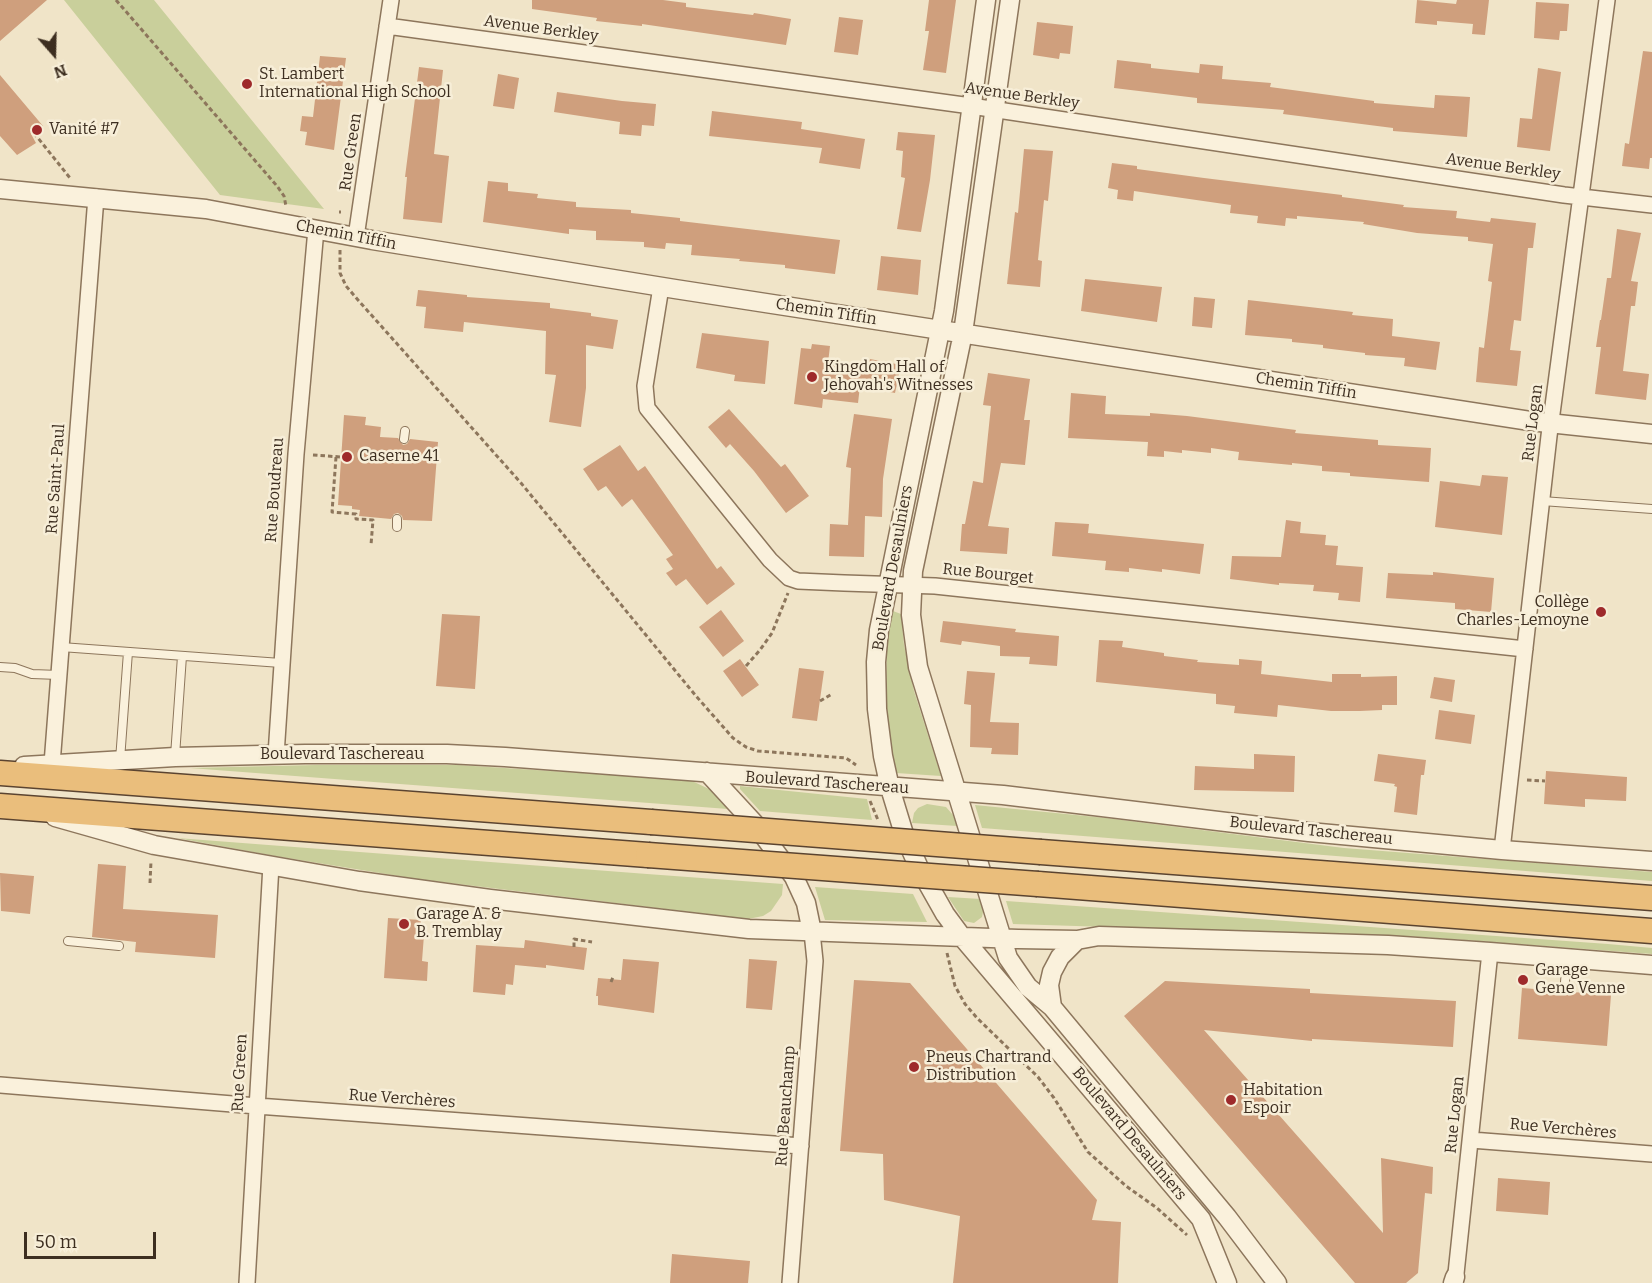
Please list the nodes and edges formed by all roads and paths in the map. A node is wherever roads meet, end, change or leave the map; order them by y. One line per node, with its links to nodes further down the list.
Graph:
1 (116, 0): 15 (path)
2 (391, 0): 6 (street, Rue Green)
3 (986, 0): 7 (street, Boulevard Desaulniers)
4 (1010, 0): 8 (street, Boulevard Desaulniers)
5 (1607, 0): 13 (street, Rue Logan)
6 (387, 26): 7 (street, Avenue Berkley); 17 (street, Rue Green)
7 (971, 106): 8 (street, Avenue Berkley); 20 (street, Boulevard Desaulniers)
8 (993, 110): 13 (street, Avenue Berkley); 21 (street, Boulevard Desaulniers)
9 (33, 133): 10 (path)
10 (70, 178)
11 (0, 189): 12 (street, Chemin Tiffin)
12 (96, 197): 16 (street, Chemin Tiffin); 33 (street, Rue Saint-Paul)
13 (1582, 197): 14 (street, Avenue Berkley); 22 (street, Rue Logan)
14 (1652, 205)
15 (286, 206)
16 (316, 229): 17 (street, Chemin Tiffin); 37 (street, Rue Boudreau)
17 (356, 237): 19 (street, Chemin Tiffin)
18 (340, 253): 48 (path)
19 (661, 287): 20 (street, Chemin Tiffin); 30 (street)
20 (941, 330): 21 (street, Chemin Tiffin); 31 (street, Boulevard Desaulniers)
21 (963, 333): 22 (street, Chemin Tiffin); 32 (street, Boulevard Desaulniers)
22 (1551, 424): 23 (street, Chemin Tiffin); 27 (street, Rue Logan)
23 (1652, 434)
24 (313, 455): 25 (path)
25 (336, 457): 26 (path); 29 (path)
26 (341, 458)
27 (1542, 501): 28 (lane); 34 (street, Rue Logan)
28 (1652, 509)
29 (371, 545)
30 (793, 580): 31 (street, Rue Bourget); 38 (path)
31 (887, 584): 32 (street, Rue Bourget); 53 (street, Boulevard Desaulniers)
32 (912, 585): 34 (street, Rue Bourget); 54 (street, Boulevard Desaulniers)
33 (61, 647): 35 (lane); 40 (street, Rue Saint-Paul)
34 (1525, 649): 56 (street, Rue Logan)
35 (128, 652): 36 (lane); 45 (lane)
36 (182, 656): 37 (lane); 44 (lane)
37 (281, 663): 43 (street, Rue Boudreau)
38 (746, 666)
39 (0, 667): 40 (lane)
40 (59, 675): 46 (street, Rue Saint-Paul)
41 (832, 694): 42 (path)
42 (820, 700)
43 (276, 755): 44 (street, Boulevard Taschereau); 50 (street, Boulevard Taschereau)
44 (175, 757): 45 (street, Boulevard Taschereau)
45 (120, 760): 46 (street, Boulevard Taschereau)
46 (52, 764): 47 (street, Boulevard Taschereau)
47 (0, 767)
48 (860, 771)
49 (0, 772): 61 (highway, bridge)
50 (707, 772): 53 (street, Boulevard Taschereau); 63 (street)
51 (1527, 780): 52 (path)
52 (1545, 781)
53 (890, 788): 54 (street, Boulevard Taschereau); 64 (street, Boulevard Desaulniers)
54 (956, 792): 56 (street, Boulevard Taschereau); 65 (street, Boulevard Desaulniers)
55 (9, 806): 59 (street); 62 (highway, bridge)
56 (1502, 850): 58 (street, Boulevard Taschereau)
57 (152, 855): 60 (path)
58 (1652, 861)
59 (271, 866): 63 (street); 80 (street, Rue Green)
60 (150, 883)
61 (1652, 898)
62 (1652, 931)
63 (812, 932): 64 (street); 82 (street, Rue Beauchamp)
64 (962, 937): 65 (street); 88 (street, Boulevard Desaulniers)
65 (1002, 938): 66 (street); 78 (street, Boulevard Desaulniers)
66 (1077, 940): 72 (street); 78 (street)
67 (68, 941): 69 (lane)
68 (592, 942): 70 (path)
69 (119, 946)
70 (574, 947)
71 (947, 950): 84 (path)
72 (1490, 952): 73 (street); 81 (street, Rue Logan)
73 (1567, 958): 74 (street); 77 (lane)
74 (1652, 966)
75 (613, 977): 76 (path)
76 (611, 982)
77 (1565, 982)
78 (1052, 1008): 89 (street, Boulevard Desaulniers)
79 (0, 1085): 80 (street, Rue Verchères)
80 (256, 1106): 82 (street, Rue Verchères); 86 (street, Rue Green)
81 (1471, 1140): 83 (street, Rue Verchères); 85 (street, Rue Logan)
82 (801, 1146): 87 (street, Rue Beauchamp)
83 (1652, 1154)
84 (1189, 1239)
85 (1454, 1281)
86 (247, 1283)
87 (790, 1283)
88 (1227, 1283)
89 (1278, 1283)

